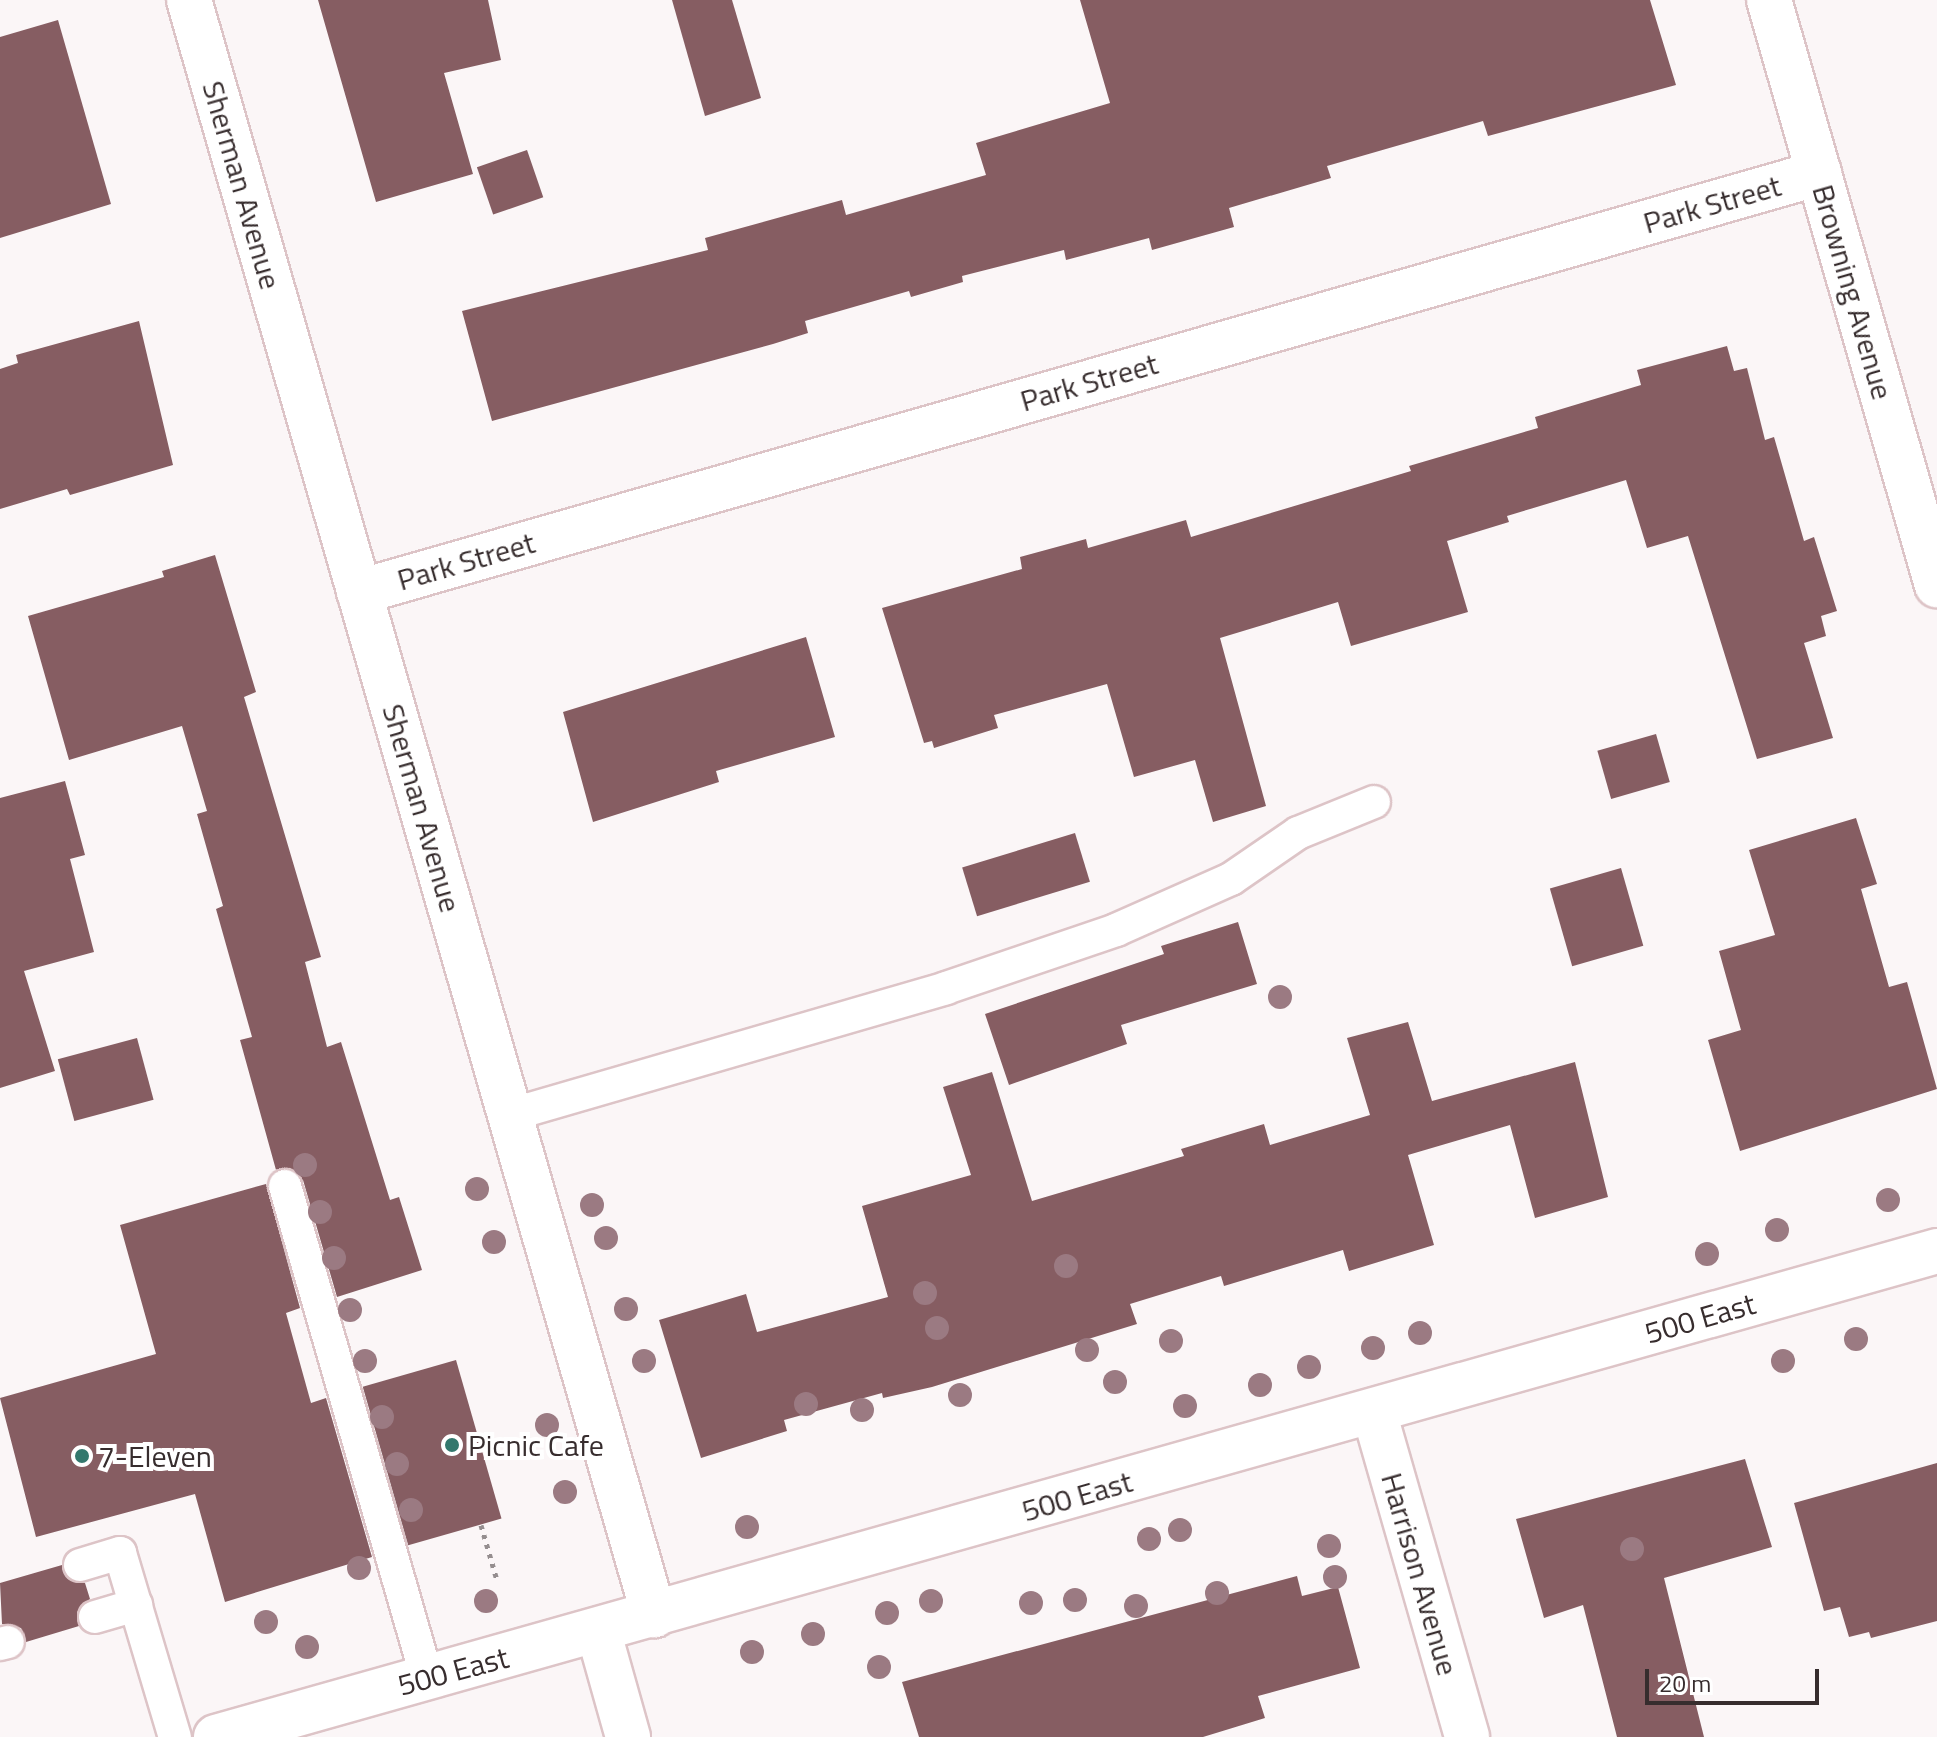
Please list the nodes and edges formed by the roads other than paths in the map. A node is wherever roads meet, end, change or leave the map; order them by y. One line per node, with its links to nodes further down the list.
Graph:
1 (189, 0): 5 (street, Sherman Avenue)
2 (1769, 0): 3 (street, Browning Avenue)
3 (1819, 173): 4 (street, Browning Avenue); 5 (street, Park Street)
4 (1937, 585)
5 (359, 592): 7 (street, Sherman Avenue)
6 (1374, 802): 7 (lane)
7 (510, 1115): 13 (street, Sherman Avenue)
8 (285, 1186): 16 (lane)
9 (1937, 1251): 10 (street, 500 East)
10 (1374, 1412): 13 (street, 500 East); 20 (street, Harrison Avenue)
11 (80, 1565): 12 (lane)
12 (136, 1605): 14 (lane); 17 (lane)
13 (654, 1615): 15 (street, 500 East)
14 (95, 1617)
15 (598, 1630): 16 (street, 500 East); 19 (street)
16 (427, 1678): 18 (street, 500 East)
17 (175, 1737)
18 (216, 1737)
19 (628, 1737)
20 (1467, 1737)

